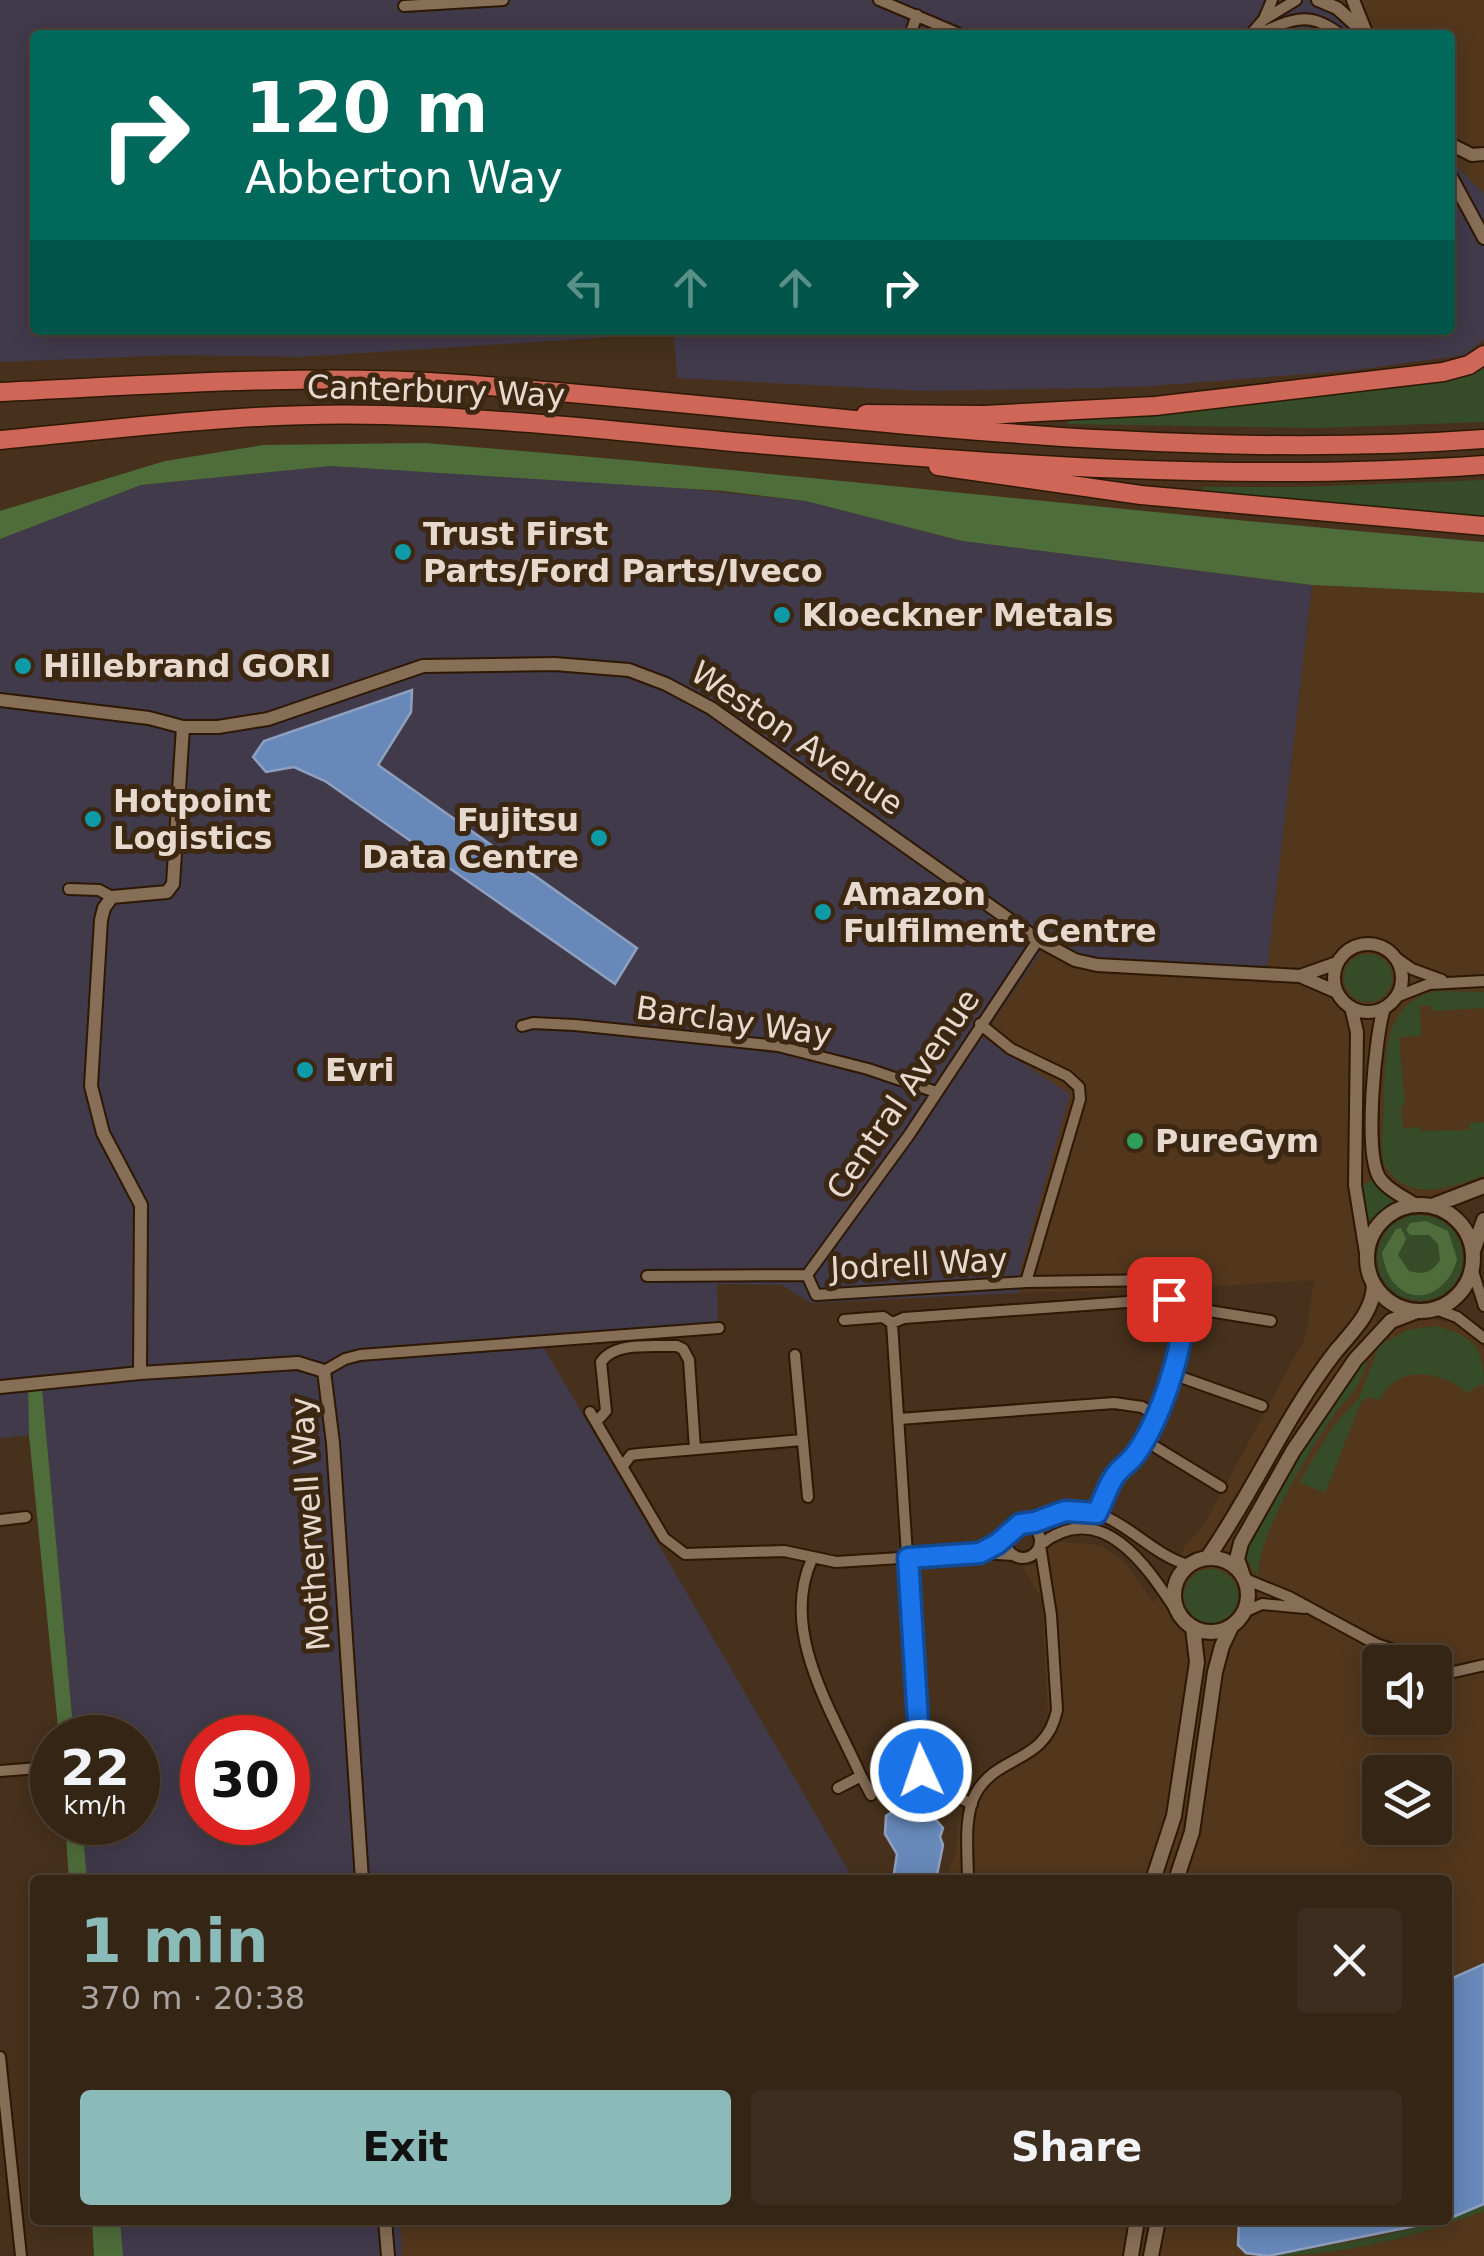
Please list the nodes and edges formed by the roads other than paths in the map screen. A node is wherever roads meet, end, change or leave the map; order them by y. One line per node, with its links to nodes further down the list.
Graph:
1 (503, 0): 7 (street)
2 (879, 0): 8 (street)
3 (1272, 0): 9 (street)
4 (1296, 0): 9 (street)
5 (1318, 0): 15 (street)
6 (1353, 0): 16 (street)
7 (404, 6)
8 (917, 15): 10 (street); 11 (street)
9 (1264, 20): 12 (street)
10 (912, 30)
11 (951, 30)
12 (1257, 30)
13 (1265, 30): 14 (street)
14 (1335, 30)
15 (1361, 30)
16 (1364, 30)
17 (1455, 146): 18 (street)
18 (1484, 154)
19 (1455, 185): 20 (street)
20 (1484, 238)
21 (1484, 355): 23 (highway)
22 (0, 392): 23 (highway, Canterbury Way)
23 (814, 416): 24 (highway)
24 (1484, 439)
25 (0, 440): 26 (highway, Canterbury Way)
26 (869, 453): 27 (highway); 28 (highway)
27 (1484, 466)
28 (1484, 526)
29 (0, 700): 30 (street, Weston Avenue)
30 (183, 727): 32 (street); 33 (street, Weston Avenue)
31 (70, 890): 32 (street)
32 (112, 898): 67 (street)
33 (1038, 940): 36 (street, Weston Avenue); 43 (street, Central Avenue)
34 (1396, 957): 35 (street); 38 (street); 40 (street)
35 (1337, 963): 36 (street, Weston Avenue); 39 (street)
36 (1300, 976): 39 (street, Weston Avenue)
37 (1484, 981): 38 (street)
38 (1448, 982): 40 (street)
39 (1337, 992): 41 (street)
40 (1396, 997): 42 (street)
41 (1351, 1008): 42 (street); 49 (street)
42 (1384, 1008): 47 (street)
43 (980, 1024): 45 (street, Central Avenue); 54 (street)
44 (522, 1026): 45 (street, Barclay Way)
45 (936, 1092): 51 (street, Central Avenue)
46 (1484, 1186): 47 (main road)
47 (1424, 1205): 49 (main road); 50 (main road)
48 (1484, 1220): 50 (main road)
49 (1367, 1259): 55 (main road)
50 (1472, 1260): 56 (street); 58 (main road)
51 (808, 1275): 52 (street, Jodrell Way); 54 (street, Jodrell Way)
52 (647, 1276)
53 (1164, 1280): 54 (street)
54 (1026, 1282)
55 (1374, 1284): 59 (main road); 88 (main road)
56 (1484, 1306)
57 (1184, 1308): 61 (street); 62 (street); 68 (street)
58 (1436, 1309): 59 (main road); 64 (street)
59 (1418, 1311): 91 (main road)
60 (844, 1320): 62 (street)
61 (1270, 1321)
62 (892, 1324): 72 (street)
63 (719, 1328): 66 (street)
64 (1484, 1338)
65 (795, 1355): 73 (street)
66 (324, 1372): 67 (street, Motherwell Way); 108 (street, Motherwell Way)
67 (140, 1373): 69 (street, Motherwell Way)
68 (1172, 1374): 70 (street); 71 (street)
69 (0, 1387)
70 (1262, 1406)
71 (1155, 1415): 72 (street); 74 (street)
72 (899, 1419): 87 (street)
73 (802, 1440): 75 (street); 78 (street)
74 (1144, 1440): 77 (street); 79 (street)
75 (695, 1449): 76 (street); 76 (street)
76 (622, 1467): 89 (street)
77 (1221, 1487)
78 (808, 1497)
79 (1097, 1513): 82 (street); 90 (street)
80 (26, 1517): 81 (street)
81 (0, 1520)
82 (1024, 1524): 83 (street); 84 (street)
83 (1008, 1533): 85 (street); 86 (street)
84 (1040, 1545): 86 (street); 92 (street); 94 (street)
85 (980, 1553): 86 (street); 87 (street)
86 (1019, 1557): 92 (street)
87 (908, 1558): 89 (street); 106 (street)
88 (1208, 1558): 90 (main road); 91 (main road)
89 (812, 1559): 103 (street)
90 (1188, 1565): 94 (main road)
91 (1243, 1576): 93 (street); 95 (main road)
92 (1048, 1596): 106 (street)
93 (1306, 1608): 95 (street); 98 (street)
94 (1178, 1612): 97 (main road)
95 (1244, 1612): 96 (main road)
96 (1231, 1626): 97 (main road); 112 (main road)
97 (1193, 1628): 111 (main road)
98 (1379, 1645)
99 (1484, 1664): 100 (street)
100 (1452, 1672)
101 (30, 1769): 102 (street)
102 (0, 1771)
103 (861, 1776): 104 (street); 105 (street)
104 (838, 1788)
105 (870, 1795)
106 (972, 1804): 107 (street)
107 (968, 1858): 109 (street); 110 (street)
108 (362, 1875)
109 (960, 1875)
110 (968, 1875)
111 (1155, 1875)
112 (1178, 1875)
113 (0, 2057): 117 (street)
114 (385, 2225): 118 (street)
115 (1136, 2225): 119 (main road)
116 (1157, 2225): 120 (main road)
117 (21, 2256)
118 (388, 2256)
119 (1130, 2256)
120 (1151, 2256)

